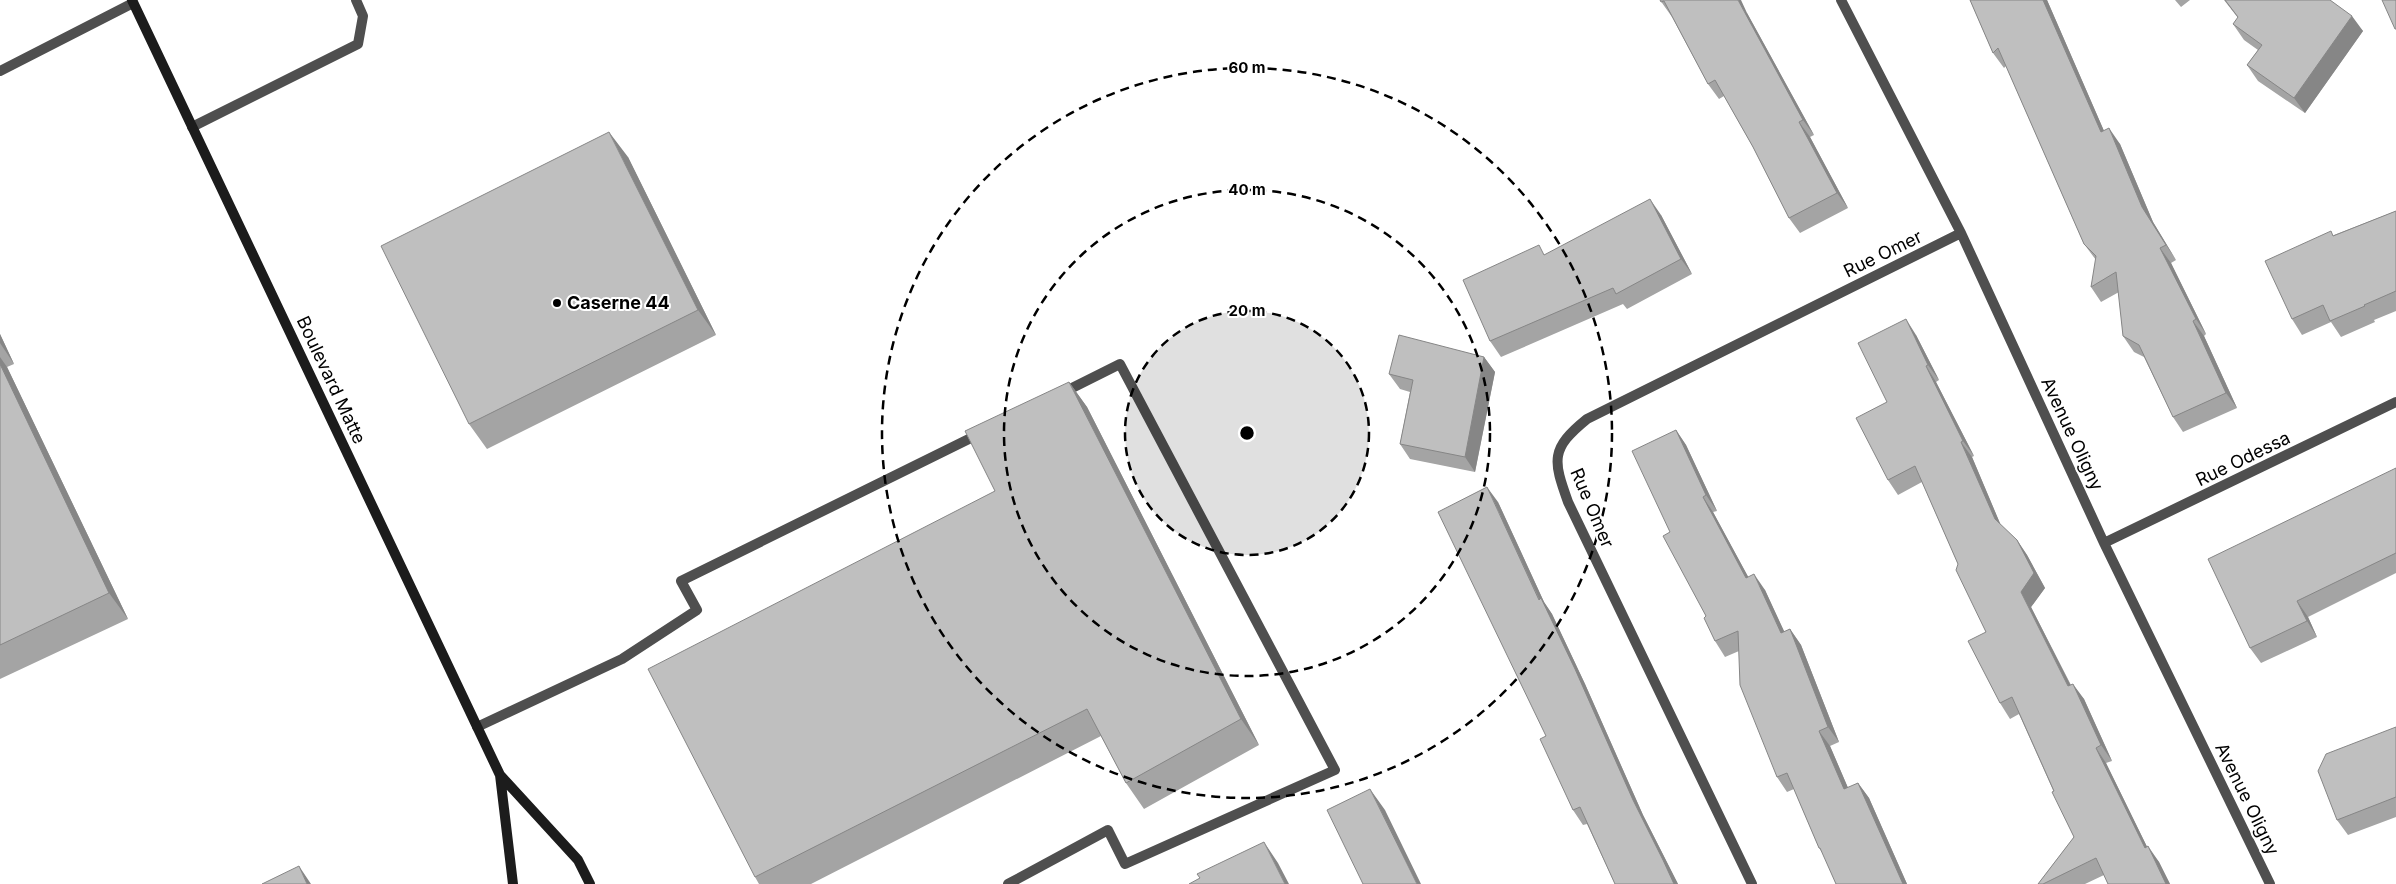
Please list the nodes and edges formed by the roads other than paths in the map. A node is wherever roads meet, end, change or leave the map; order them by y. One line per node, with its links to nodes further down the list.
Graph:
1 (356, 0): 5 (street)
2 (1841, 0): 6 (street, Avenue Oligny)
3 (132, 2): 4 (street); 5 (main road, Boulevard Matte)
4 (0, 70)
5 (192, 127): 11 (main road, Boulevard Matte)
6 (1961, 233): 10 (street, Avenue Oligny); 16 (street, Rue Omer)
7 (1050, 399): 15 (street)
8 (2396, 402): 10 (street, Rue Odessa)
9 (988, 429): 11 (street)
10 (2104, 542): 17 (street, Avenue Oligny)
11 (477, 727): 12 (main road, Boulevard Matte)
12 (500, 775): 13 (main road, Boulevard Matte); 14 (main road, Boulevard Matte)
13 (513, 884)
14 (590, 884)
15 (1008, 884)
16 (1752, 884)
17 (2270, 884)

